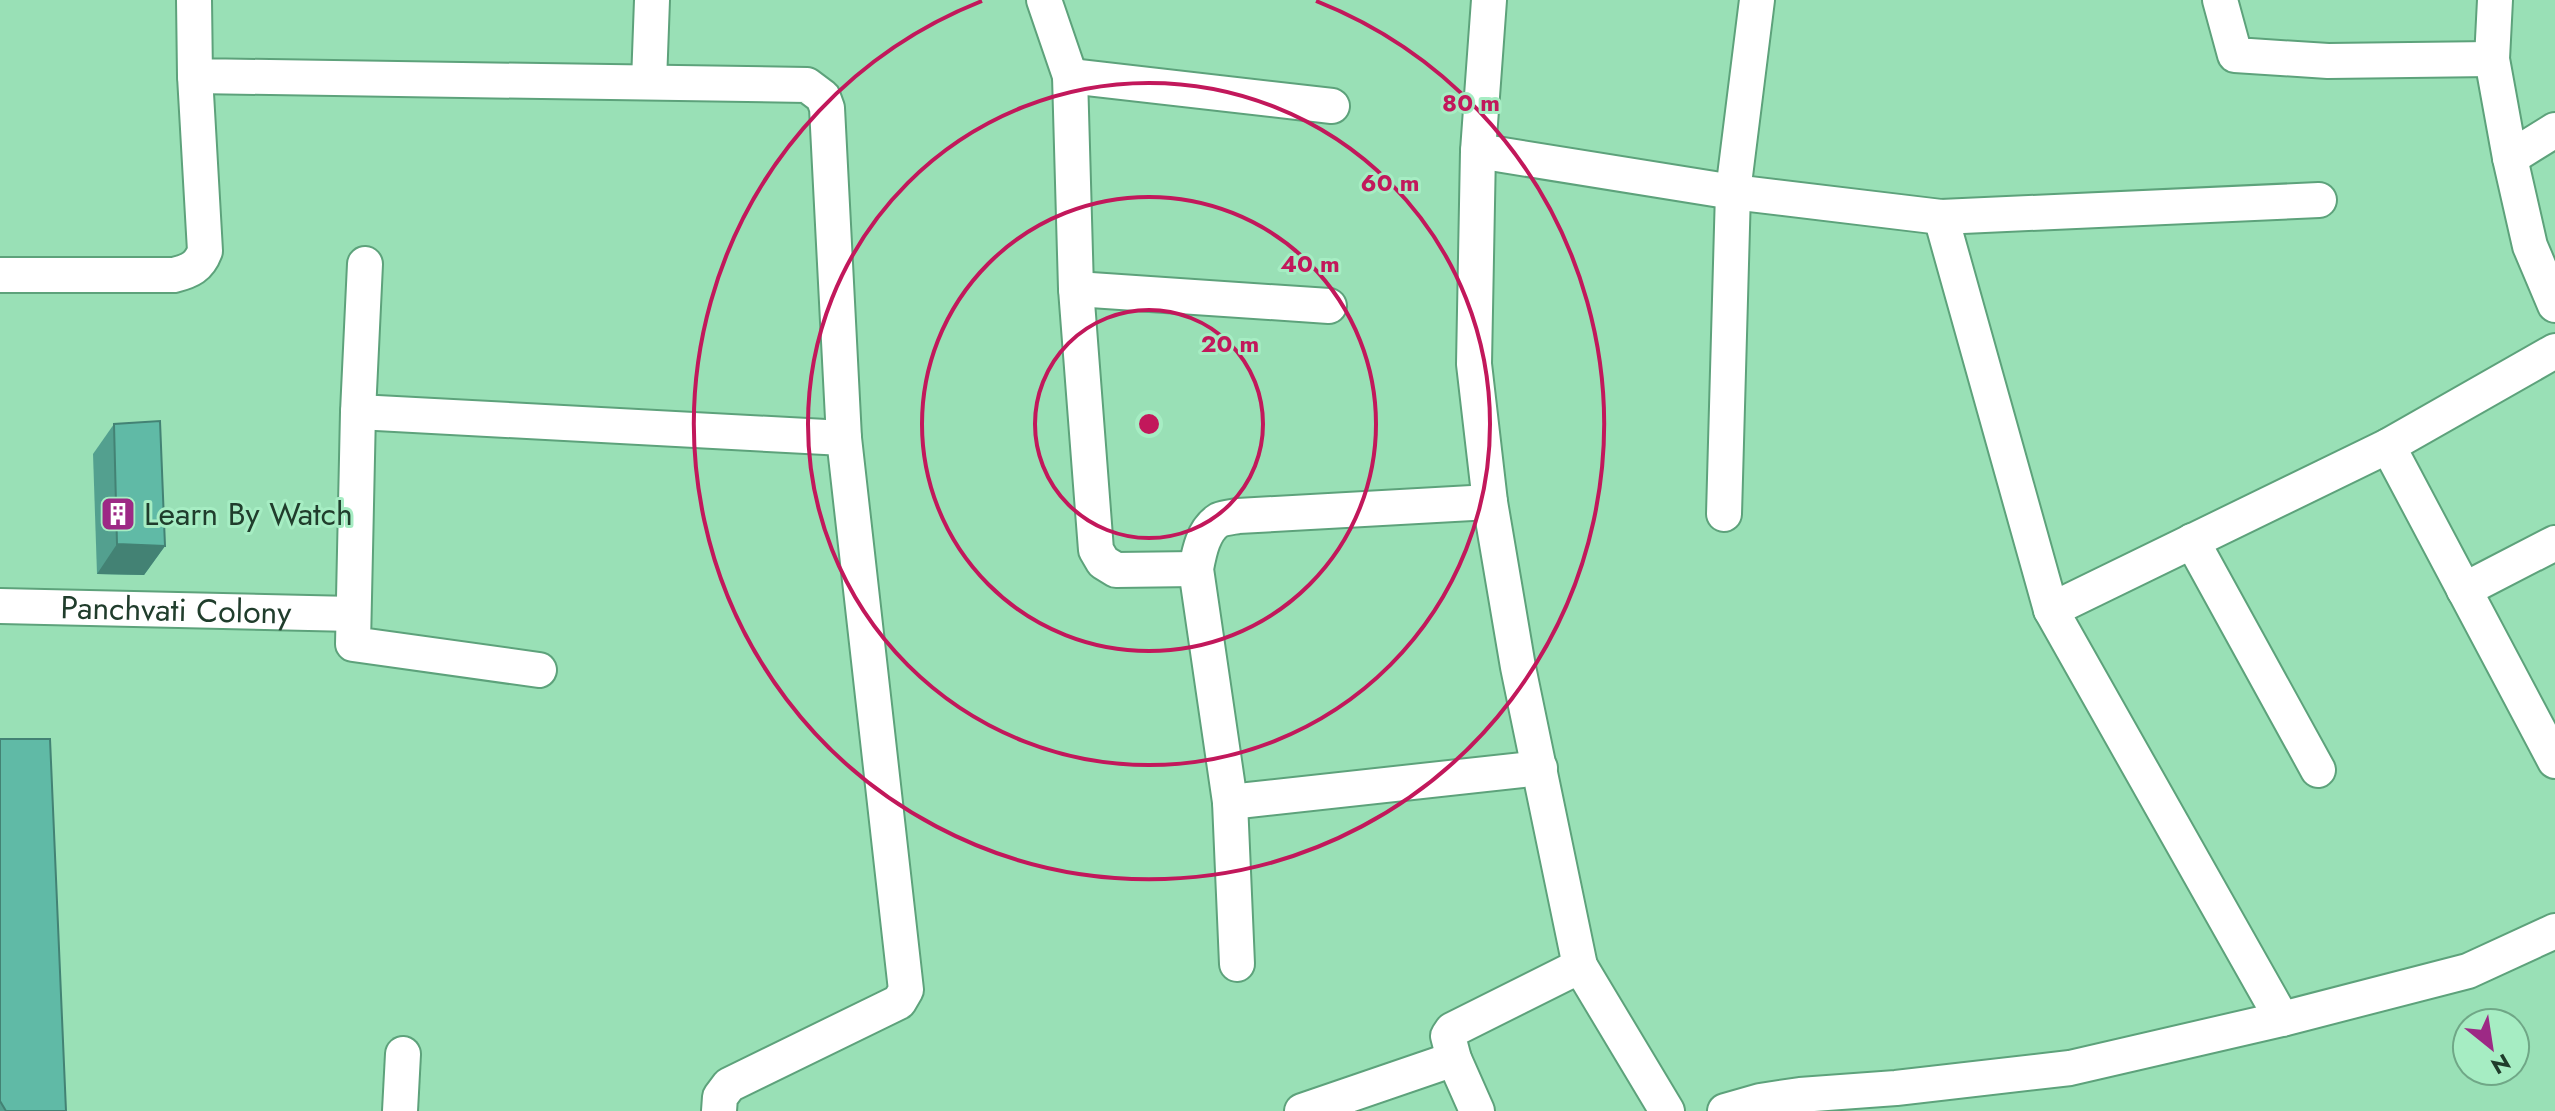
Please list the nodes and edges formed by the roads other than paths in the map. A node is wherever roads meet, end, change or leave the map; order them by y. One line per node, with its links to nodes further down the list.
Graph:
1 (194, 0): 9 (street)
2 (652, 0): 11 (street)
3 (1044, 0): 10 (street)
4 (1489, 0): 14 (street)
5 (1757, 0): 16 (street)
6 (2220, 0): 8 (street)
7 (2495, 0): 8 (street)
8 (2492, 59): 15 (street)
9 (195, 76): 11 (street); 20 (street)
10 (1070, 76): 12 (street); 21 (street)
11 (649, 82): 26 (street)
12 (1332, 106)
13 (2555, 130): 15 (street)
14 (1478, 151): 16 (street); 28 (street)
15 (2510, 158): 22 (street)
16 (1733, 192): 18 (street); 29 (street)
17 (2319, 200): 18 (street)
18 (1941, 217): 35 (street)
19 (365, 264): 25 (street)
20 (0, 275)
21 (1076, 289): 23 (street); 32 (street)
22 (2555, 305)
23 (1329, 306)
24 (2555, 351): 27 (street)
25 (358, 412): 26 (street); 36 (street)
26 (844, 438): 50 (street)
27 (2388, 446): 30 (street); 33 (street)
28 (1490, 502): 32 (street); 39 (street)
29 (1724, 514)
30 (2192, 541): 35 (street); 40 (street)
31 (2555, 543): 33 (street)
32 (1196, 569): 41 (street)
33 (2464, 590): 38 (street)
34 (0, 606): 36 (street, Panchvati Colony)
35 (2051, 610): 45 (street)
36 (353, 614): 37 (street)
37 (539, 670)
38 (2553, 754)
39 (1540, 768): 41 (street); 44 (street)
40 (2318, 770)
41 (1230, 802): 43 (street)
42 (2555, 931): 45 (street)
43 (1237, 964)
44 (1580, 966): 47 (street); 53 (street)
45 (2282, 1019): 48 (street)
46 (403, 1054): 49 (street)
47 (1454, 1059): 51 (street); 52 (street)
48 (1802, 1103): 54 (street)
49 (400, 1111)
50 (719, 1111)
51 (1302, 1111)
52 (1477, 1111)
53 (1667, 1111)
54 (1725, 1111)

